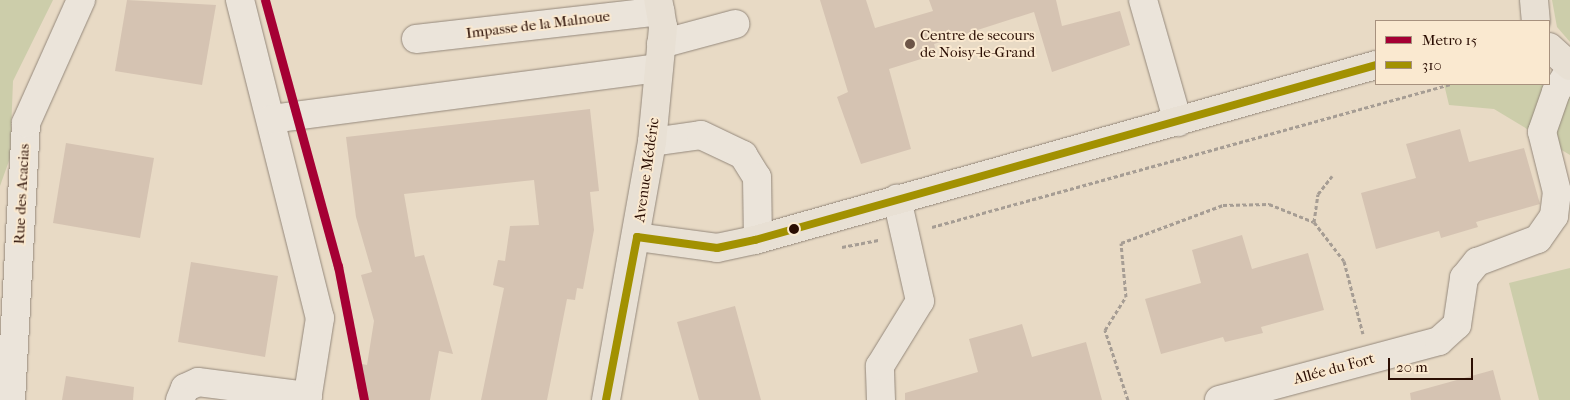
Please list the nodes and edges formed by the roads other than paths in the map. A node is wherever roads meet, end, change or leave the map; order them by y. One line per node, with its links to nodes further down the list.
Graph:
1 (81, 0): 18 (street, Rue des Acacias)
2 (240, 0): 11 (street)
3 (1143, 0): 12 (street)
4 (735, 24): 5 (street)
5 (660, 30): 6 (street, Impasse de la Malnoue); 11 (street); 13 (main road, Avenue Médéric)
6 (416, 39)
7 (1550, 48): 9 (main road)
8 (1375, 65): 12 (main road)
9 (1570, 66)
10 (1570, 70): 22 (street, Allée du Fort)
11 (272, 118): 17 (street)
12 (1178, 122): 14 (main road)
13 (652, 142): 15 (main road, Avenue Médéric); 16 (street)
14 (897, 199): 16 (main road); 21 (street)
15 (637, 237): 16 (main road); 20 (main road, Avenue Médéric)
16 (758, 239)
17 (307, 398): 19 (street)
18 (11, 400)
19 (180, 400)
20 (606, 400)
21 (881, 400)
22 (1219, 400)

